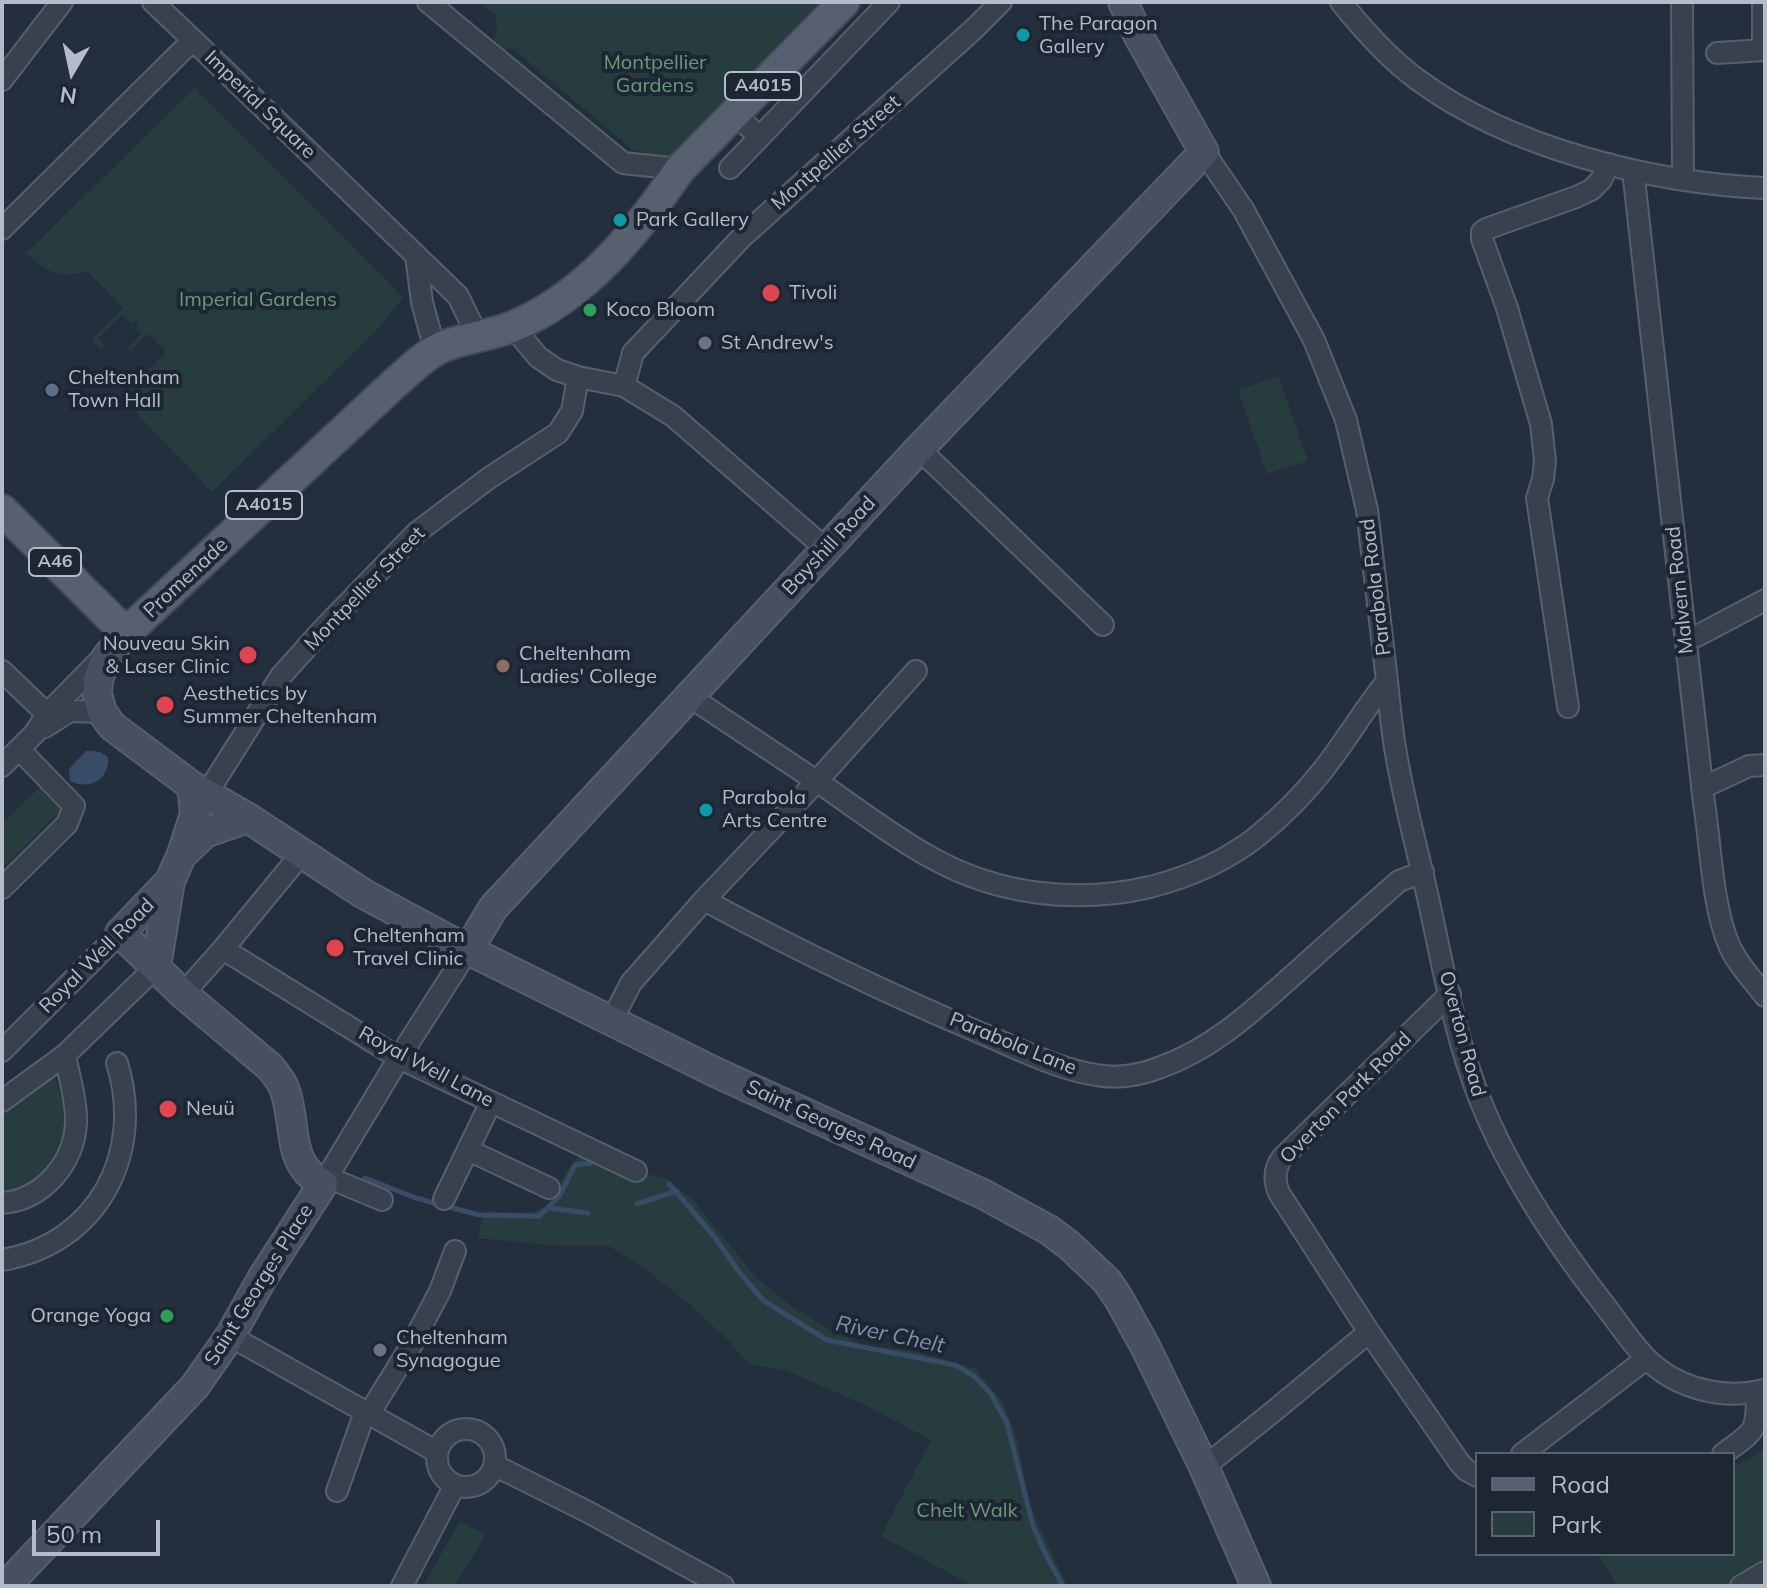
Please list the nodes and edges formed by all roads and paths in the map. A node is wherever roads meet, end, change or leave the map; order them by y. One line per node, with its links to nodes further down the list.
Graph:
1 (62, 2): 14 (street)
2 (153, 2): 11 (street)
3 (428, 2): 20 (street)
4 (844, 2): 15 (main road, A4015)
5 (889, 2): 16 (street)
6 (1001, 2): 30 (street, Montpellier Street)
7 (1123, 2): 17 (street, Parabola Road)
8 (1341, 2): 18 (street)
9 (1682, 2): 22 (street)
10 (1763, 2): 12 (street)
11 (193, 40): 24 (street, Imperial Square); 25 (street, Imperial Square)
12 (1765, 48): 13 (street)
13 (1717, 53)
14 (2, 80)
15 (735, 115): 16 (street); 20 (main road, A4015)
16 (760, 137): 19 (street)
17 (1204, 152): 31 (street, Bayshill Road); 40 (street, Parabola Road)
18 (1609, 164): 21 (street); 42 (street)
19 (730, 168)
20 (680, 169): 26 (main road, A4015)
21 (1633, 170): 22 (street); 37 (street, Malvern Road)
22 (1683, 180): 23 (street)
23 (1765, 188)
24 (2, 229)
25 (416, 256): 27 (street, Imperial Square); 28 (street)
26 (513, 327): 27 (main road, A4015); 29 (street)
27 (478, 337): 28 (main road, Promenade / A4015)
28 (435, 350): 36 (main road, Promenade / A4015)
29 (578, 377): 30 (street); 51 (street, Montpellier Street)
30 (624, 386): 33 (street)
31 (919, 449): 33 (street, Bayshill Road); 35 (street)
32 (2, 510): 36 (main road, A46)
33 (826, 549): 41 (street, Bayshill Road)
34 (1765, 600): 37 (street)
35 (1103, 625)
36 (126, 633): 43 (street, A4015); 44 (street, Promenade)
37 (1685, 638): 50 (street, Malvern Road)
38 (2, 671): 44 (street)
39 (916, 671): 49 (street)
40 (1387, 681): 49 (street, Parabola Road); 55 (street, Overton Road)
41 (689, 696): 49 (street, Parabola Road); 61 (street, Bayshill Road)
42 (1568, 707)
43 (102, 712): 45 (street); 51 (street, Saint Georges Road)
44 (47, 714): 45 (street, Promenade)
45 (35, 733): 46 (street, Promenade)
46 (19, 749): 48 (street, Promenade); 57 (street)
47 (1765, 765): 50 (street)
48 (2, 766)
49 (817, 781): 58 (street)
50 (1702, 788): 65 (street, Malvern Road)
51 (199, 791): 52 (street, Saint Georges Road); 54 (street, Royal Well Road)
52 (248, 818): 53 (street, Saint Georges Road); 54 (street, Royal Well Road)
53 (302, 853): 60 (street); 61 (street, Saint Georges Road)
54 (182, 854): 56 (street, Royal Well Road)
55 (1423, 872): 58 (street, Parabola Lane); 64 (street, Overton Road)
56 (170, 881): 59 (street, Royal Well Road); 62 (street)
57 (2, 888)
58 (704, 900): 66 (street)
59 (120, 933): 62 (street); 67 (street, Royal Well Road)
60 (223, 949): 63 (street); 69 (street, Royal Well Lane)
61 (468, 950): 66 (street, Saint Georges Road); 69 (street, Saint Georges Place)
62 (156, 967): 63 (street); 68 (street)
63 (183, 994): 75 (street)
64 (1450, 994): 82 (street, Overton Park Road); 84 (street, Overton Road)
65 (1765, 996)
66 (611, 1022): 91 (street, Saint Georges Road)
67 (2, 1051)
68 (65, 1055): 71 (street); 79 (street)
69 (399, 1058): 72 (street, Royal Well Lane); 75 (street, Saint Georges Place)
70 (117, 1063): 81 (street)
71 (2, 1101)
72 (491, 1102): 73 (street); 74 (street, Royal Well Lane)
73 (468, 1150): 76 (street); 77 (street)
74 (636, 1171)
75 (325, 1180): 78 (street); 83 (street, Saint Georges Place)
76 (549, 1188)
77 (444, 1199)
78 (382, 1200)
79 (2, 1203)
80 (455, 1251): 86 (street)
81 (2, 1260)
82 (1369, 1332): 91 (street); 92 (street, Overton Park Road)
83 (230, 1336): 86 (street); 96 (street, Saint Georges Place)
84 (1646, 1359): 85 (street, Overton Road); 88 (street)
85 (1761, 1391): 89 (street)
86 (367, 1413): 87 (street); 94 (street)
87 (437, 1452): 90 (street); 93 (street)
88 (1525, 1452)
89 (1726, 1452)
90 (494, 1465): 93 (street); 98 (street)
91 (1204, 1467): 99 (street, Saint Georges Road)
92 (1475, 1475)
93 (455, 1485): 97 (street)
94 (337, 1491)
95 (1765, 1572): 100 (street)
96 (6, 1586)
97 (402, 1586)
98 (723, 1586)
99 (1256, 1586)
100 (1741, 1586)

